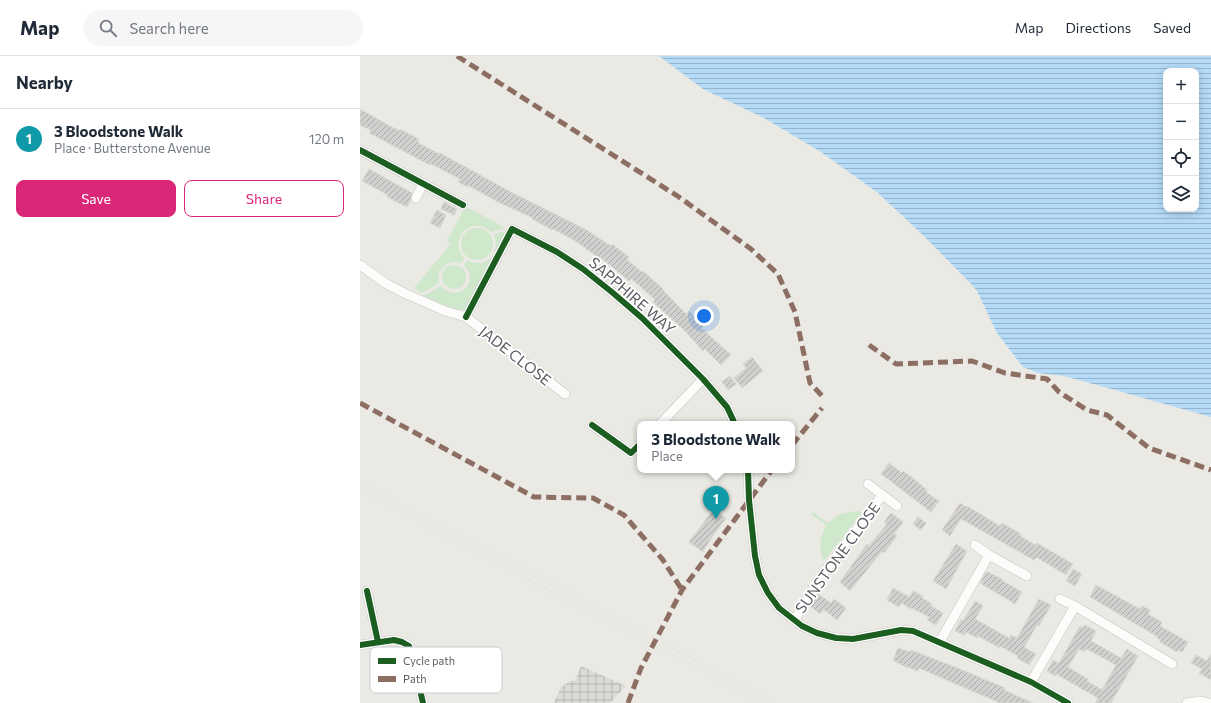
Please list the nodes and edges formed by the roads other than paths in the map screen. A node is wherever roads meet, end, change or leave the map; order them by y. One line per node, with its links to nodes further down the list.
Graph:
1 (360, 150): 2 (street)
2 (423, 184): 3 (street); 4 (street)
3 (416, 198)
4 (463, 205)
5 (360, 265): 6 (street)
6 (466, 317): 7 (street, SAPPHIRE WAY); 8 (street, JADE CLOSE)
7 (703, 380): 9 (street); 10 (street, SAPPHIRE WAY)
8 (565, 394)
9 (663, 421)
10 (733, 421)
11 (592, 425): 12 (street)
12 (637, 447)
13 (748, 473): 23 (street)
14 (868, 484): 15 (street, SUNSTONE CLOSE)
15 (882, 495): 16 (street, SUNSTONE CLOSE); 23 (street, SUNSTONE CLOSE)
16 (897, 506)
17 (974, 545): 18 (street)
18 (989, 555): 19 (street); 25 (street)
19 (1027, 576)
20 (367, 591): 24 (street)
21 (1060, 599): 22 (street)
22 (1075, 606): 28 (street); 29 (street)
23 (794, 620): 25 (street)
24 (378, 642): 26 (street); 27 (street)
25 (939, 643): 29 (street)
26 (360, 645)
27 (409, 647)
28 (1172, 664)
29 (1031, 682): 32 (street)
30 (421, 693): 31 (street)
31 (423, 703)
32 (1068, 703)
33 (1187, 703): 34 (street)
34 (1209, 703)

